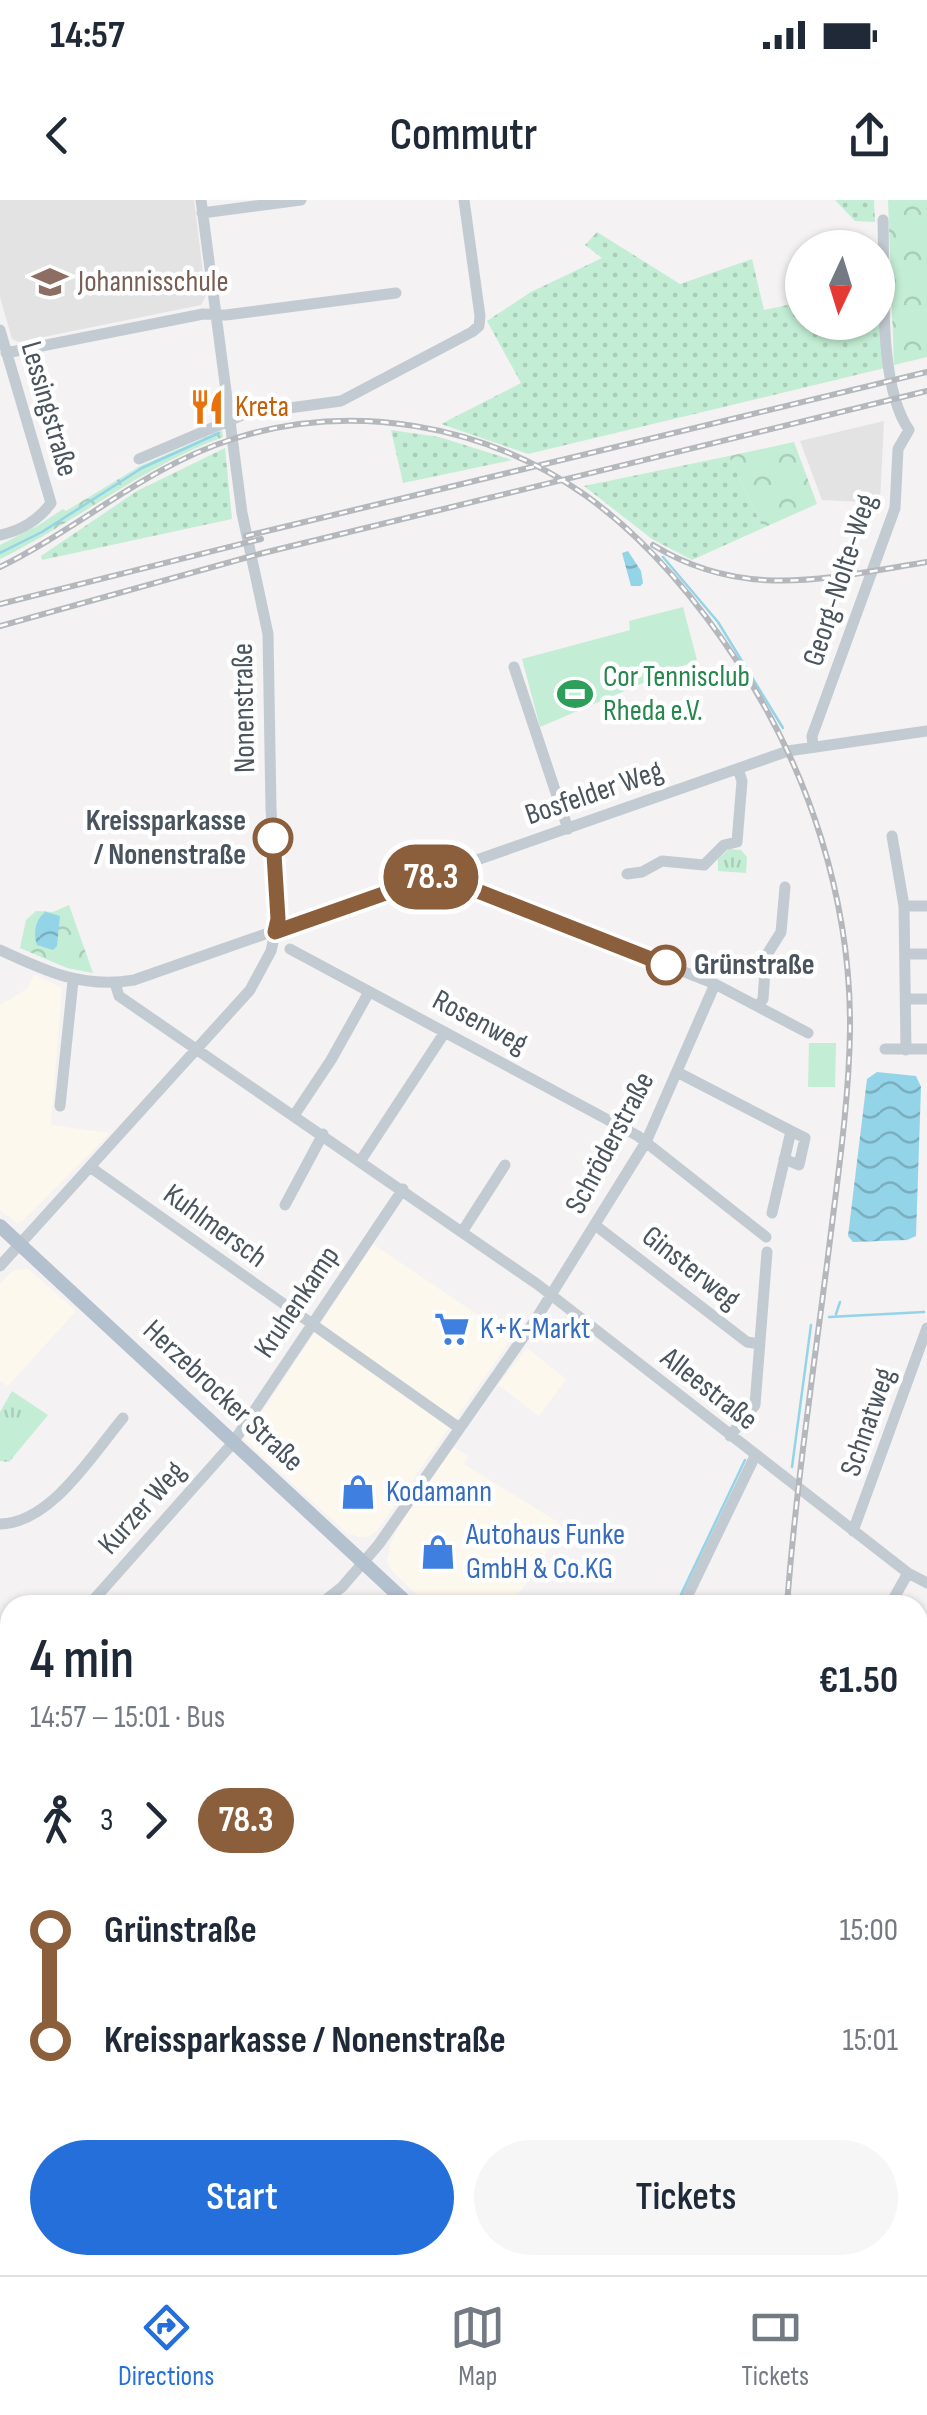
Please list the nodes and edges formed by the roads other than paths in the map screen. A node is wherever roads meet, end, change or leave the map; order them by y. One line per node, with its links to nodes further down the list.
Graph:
1 (300, 200): 3 (street)
2 (464, 200): 9 (street)
3 (201, 206): 6 (street, Nonenstraße)
4 (883, 220): 14 (street, Georg-Nolte-Weg)
5 (396, 292): 6 (street)
6 (216, 315): 8 (street); 9 (street, Nonenstraße)
7 (0, 330): 8 (street, Lessingstraße)
8 (6, 353): 11 (street, Lessingstraße)
9 (230, 418): 10 (street); 23 (street, Nonenstraße)
10 (138, 458)
11 (0, 535)
12 (514, 667): 16 (street)
13 (927, 731): 14 (street, Bosfelder Weg)
14 (813, 746): 15 (street, Bosfelder Weg)
15 (738, 770): 16 (street, Bosfelder Weg); 19 (street)
16 (568, 828): 18 (street, Bosfelder Weg)
17 (892, 836): 21 (street)
18 (454, 869): 23 (street, Bosfelder Weg); 30 (street)
19 (628, 874)
20 (785, 887): 34 (street)
21 (904, 906): 22 (street); 26 (street)
22 (927, 906)
23 (275, 932): 29 (street, Bosfelder Weg); 37 (street, Nonenstraße)
24 (0, 950): 28 (street, Bosfelder Weg)
25 (290, 950): 31 (street, Rosenweg)
26 (906, 954): 27 (street); 32 (street)
27 (927, 954)
28 (72, 980): 29 (street, Bosfelder Weg); 42 (street)
29 (115, 983): 37 (street, Alleestraße)
30 (715, 984): 34 (street); 41 (street, Schröderstraße)
31 (369, 992): 35 (street, Rosenweg); 43 (street)
32 (906, 999): 33 (street); 39 (street)
33 (927, 999)
34 (759, 1005): 36 (street)
35 (444, 1032): 45 (street, Rosenweg); 46 (street)
36 (808, 1033)
37 (196, 1048): 43 (street, Alleestraße); 48 (street, Nonenstraße)
38 (885, 1049): 39 (street)
39 (906, 1050): 40 (street)
40 (927, 1050)
41 (676, 1072): 45 (street, Schröderstraße); 51 (street)
42 (60, 1106)
43 (295, 1114): 44 (street, Alleestraße)
44 (324, 1134): 46 (street, Alleestraße); 50 (street)
45 (646, 1142): 52 (street, Schröderstraße); 55 (street, Rosenweg)
46 (361, 1160): 49 (street, Alleestraße)
47 (505, 1164): 54 (street)
48 (90, 1167): 56 (street, Nonenstraße); 62 (street, Kuhlmersch)
49 (403, 1189): 54 (street, Alleestraße); 62 (street, Kruhenkamp)
50 (285, 1206)
51 (772, 1213)
52 (595, 1225): 59 (street, Schröderstraße); 64 (street, Ginsterweg)
53 (0, 1226): 56 (main road, Herzebrocker Straße)
54 (462, 1232): 59 (street, Alleestraße)
55 (766, 1237)
56 (20, 1244): 58 (street, Nonenstraße); 68 (main road, Herzebrocker Straße)
57 (768, 1252): 64 (street)
58 (0, 1266)
59 (550, 1294): 60 (street, Alleestraße); 61 (street, Schröderstraße)
60 (570, 1312): 61 (street); 67 (street, Alleestraße)
61 (536, 1319): 66 (street, Schröderstraße)
62 (311, 1326): 66 (street, Kuhlmersch); 68 (street, Kruhenkamp)
63 (927, 1328): 71 (street, Schnatweg)
64 (760, 1344): 67 (street)
65 (123, 1418): 70 (street)
66 (458, 1427): 72 (street, Schröderstraße)
67 (730, 1436): 69 (street, Alleestraße)
68 (232, 1444): 72 (main road, Herzebrocker Straße); 75 (street, Kurzer Weg)
69 (755, 1456): 71 (street, Alleestraße); 78 (street)
70 (0, 1524)
71 (853, 1531): 73 (street, Alleestraße)
72 (364, 1562): 76 (street, Schröderstraße); 77 (main road, Herzebrocker Straße)
73 (908, 1573): 74 (street, Alleestraße); 79 (street)
74 (927, 1583)
75 (98, 1595)
76 (332, 1595)
77 (399, 1595)
78 (687, 1595)
79 (896, 1595)

